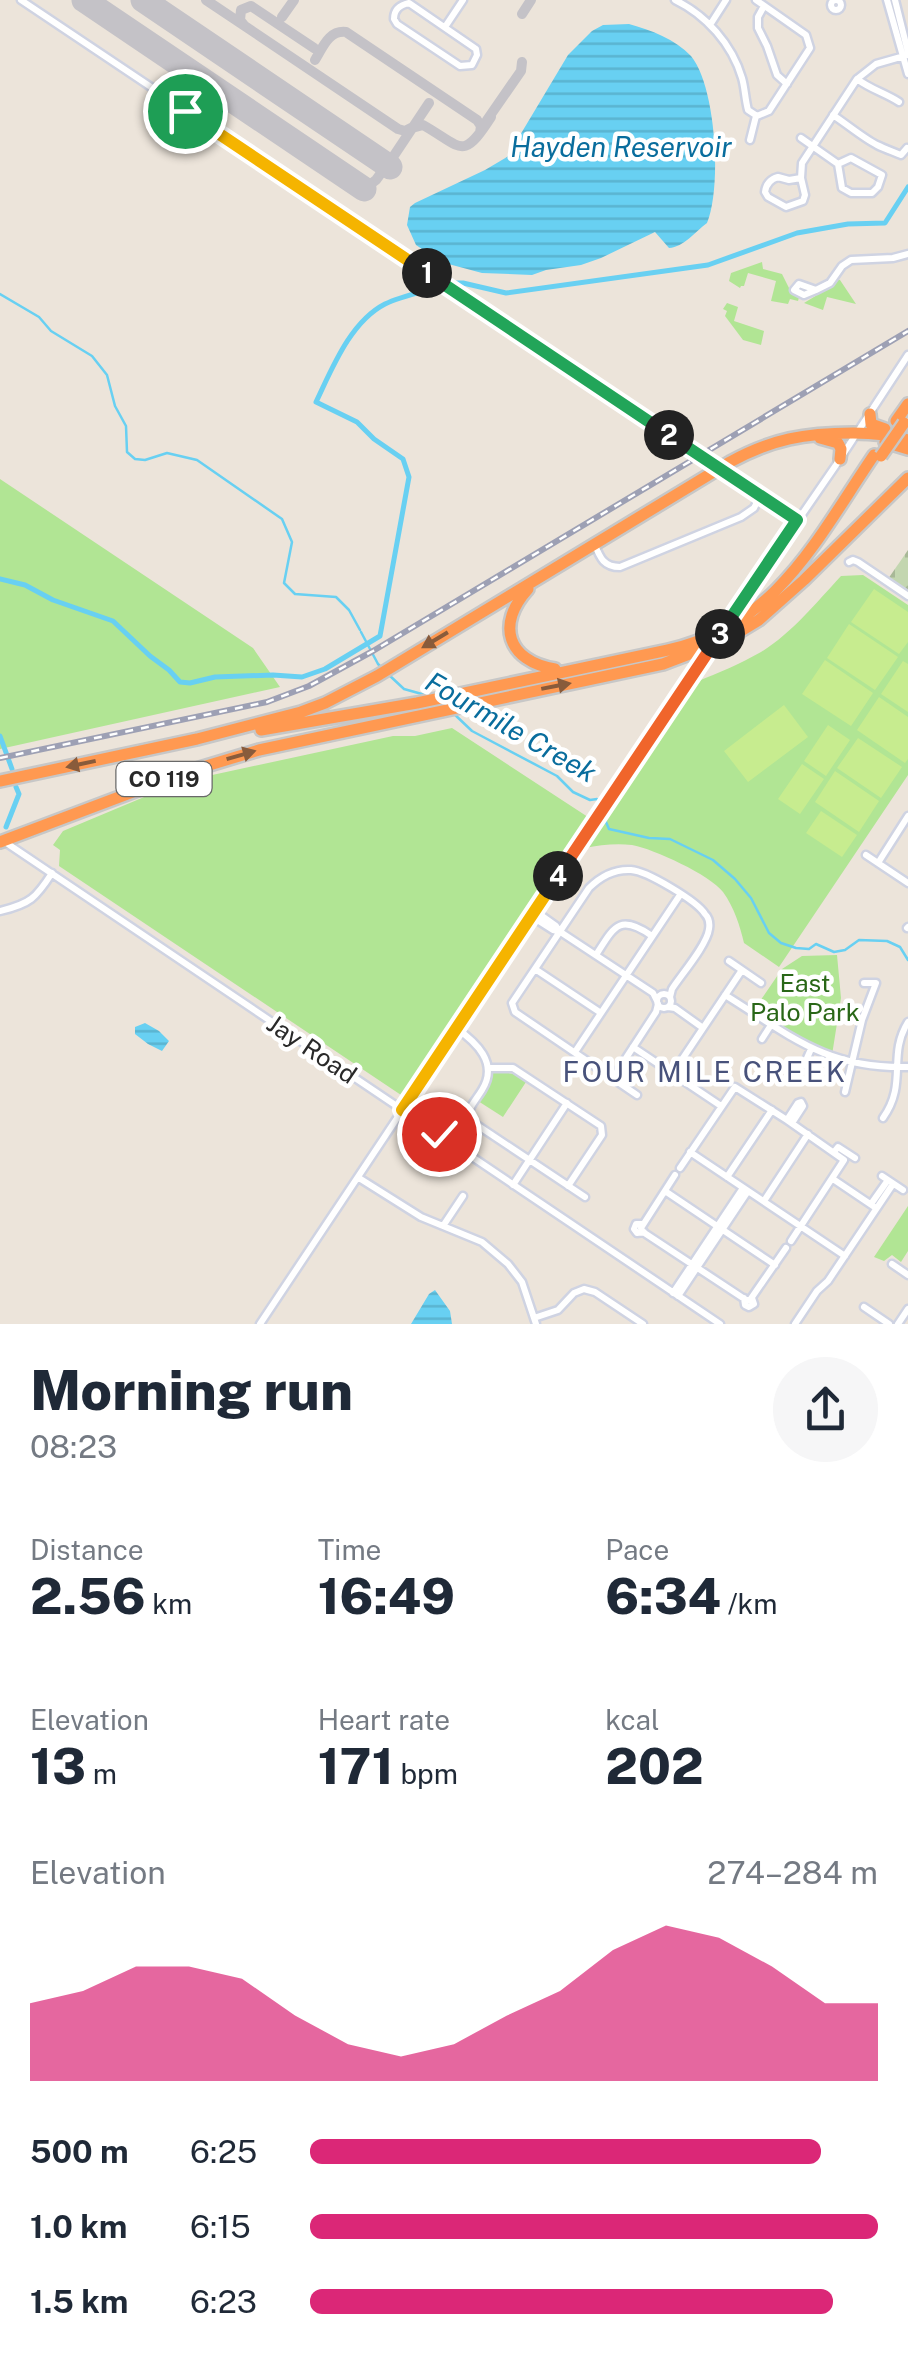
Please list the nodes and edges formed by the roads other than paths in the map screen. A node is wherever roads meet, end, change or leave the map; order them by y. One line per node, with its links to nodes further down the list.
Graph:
1 (21, 0): 35 (street)
2 (463, 0): 10 (street)
3 (674, 0): 9 (street)
4 (726, 0): 9 (street)
5 (756, 0): 8 (street)
6 (887, 0): 11 (street)
7 (895, 0): 11 (street)
8 (764, 6): 14 (street); 14 (street)
9 (710, 25): 17 (street)
10 (445, 27): 10 (street)
11 (906, 54): 12 (street); 13 (street)
12 (908, 74)
13 (857, 78): 15 (street); 16 (street)
14 (788, 84): 17 (street)
15 (899, 102)
16 (833, 115): 20 (street); 21 (street)
17 (756, 116): 19 (street)
18 (802, 138): 20 (street)
19 (750, 140)
20 (814, 146): 22 (street); 23 (street)
21 (907, 148)
22 (838, 164): 22 (street)
23 (801, 178): 23 (street)
24 (908, 254): 25 (street)
25 (816, 290)
26 (908, 355): 28 (street)
27 (908, 404): 29 (highway)
28 (870, 414): 29 (highway); 30 (street)
29 (905, 428): 30 (highway, CO 119); 33 (highway, bridge)
30 (857, 433): 31 (highway, CO 119); 32 (highway); 34 (street)
31 (806, 434): 34 (highway); 35 (highway, CO 119)
32 (908, 449)
33 (877, 456): 47 (highway); 48 (highway)
34 (840, 459): 42 (street)
35 (719, 469): 38 (street); 43 (highway, CO 119)
36 (908, 478): 40 (highway)
37 (908, 490): 40 (highway, CO 119)
38 (760, 496): 39 (street); 41 (street)
39 (770, 502): 41 (street); 42 (street)
40 (884, 502): 47 (highway, CO 119)
41 (754, 508): 43 (street)
42 (797, 520): 60 (street, bridge)
43 (594, 545): 45 (highway, CO 119)
44 (848, 562): 46 (street)
45 (538, 579): 48 (highway); 49 (highway, CO 119, one-way to 49)
46 (908, 596)
47 (778, 603): 53 (highway, CO 119, one-way to 47)
48 (569, 670): 49 (highway)
49 (198, 739): 50 (highway, CO 119, one-way to 50)
50 (0, 781)
51 (908, 816): 52 (street)
52 (905, 825): 55 (street)
53 (2, 842): 56 (street, Jay Road)
54 (866, 855): 55 (street)
55 (878, 862): 57 (street)
56 (52, 873): 59 (street); 92 (street, Jay Road)
57 (908, 882)
58 (680, 894): 61 (street); 62 (street); 71 (street)
59 (0, 911)
60 (533, 914): 61 (street); 75 (street)
61 (560, 931): 63 (street); 65 (street)
62 (652, 936): 63 (street); 67 (street)
63 (596, 955): 67 (street)
64 (729, 961): 66 (street)
65 (535, 969): 72 (street); 80 (street)
66 (742, 970): 68 (street); 70 (street)
67 (626, 976): 71 (street); 72 (street)
68 (762, 983)
69 (864, 983): 81 (street)
70 (726, 995): 74 (street); 76 (street)
71 (664, 1001): 76 (street); 78 (street)
72 (600, 1013): 80 (street)
73 (908, 1022): 83 (street)
74 (772, 1025): 77 (street); 79 (street)
75 (456, 1028): 85 (street); 92 (street)
76 (704, 1028): 86 (street)
77 (762, 1040)
78 (633, 1047): 86 (street); 87 (street)
79 (811, 1050): 81 (street); 82 (street)
80 (575, 1052): 87 (street)
81 (852, 1063): 83 (street); 88 (street)
82 (804, 1065)
83 (898, 1067): 84 (street); 94 (street)
84 (908, 1067)
85 (488, 1068): 90 (street); 99 (street)
86 (673, 1074): 91 (street)
87 (615, 1075): 89 (street)
88 (845, 1092)
89 (638, 1095)
90 (567, 1103): 99 (street); 104 (street)
91 (721, 1106): 93 (street); 96 (street)
92 (402, 1110): 101 (street); 103 (street, Jay Road)
93 (772, 1110): 95 (street); 100 (street)
94 (883, 1118)
95 (808, 1134): 97 (street); 110 (street)
96 (690, 1152): 100 (street); 107 (street)
97 (834, 1152): 98 (street); 102 (street)
98 (855, 1158)
99 (530, 1160): 103 (street); 104 (street)
100 (727, 1177): 105 (street)
101 (359, 1178): 112 (street); 124 (street)
102 (833, 1179): 111 (street); 113 (street)
103 (513, 1185): 120 (street, Jay Road)
104 (568, 1186): 109 (street)
105 (746, 1189): 110 (street); 114 (street)
106 (903, 1190): 111 (street)
107 (664, 1191): 114 (street); 118 (street)
108 (463, 1196): 112 (street)
109 (584, 1198)
110 (764, 1202): 113 (street)
111 (874, 1206): 115 (street)
112 (443, 1226): 123 (street)
113 (801, 1226): 115 (street); 117 (street)
114 (720, 1228): 117 (street); 118 (street)
115 (845, 1256): 127 (street)
116 (892, 1264): 119 (street)
117 (775, 1265): 118 (street)
118 (694, 1266): 120 (street)
119 (908, 1275)
120 (675, 1294): 126 (street, Jay Road)
121 (864, 1307): 128 (street)
122 (908, 1308): 129 (street)
123 (535, 1321): 125 (street)
124 (260, 1324)
125 (643, 1324)
126 (720, 1324)
127 (795, 1324)
128 (889, 1324)
129 (898, 1324)

